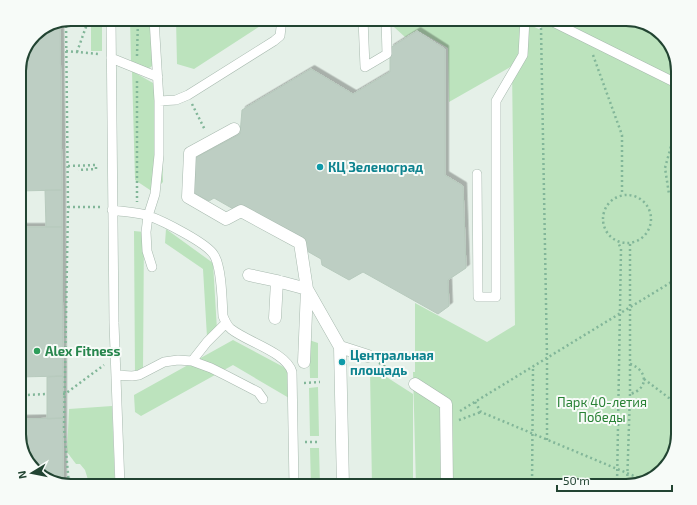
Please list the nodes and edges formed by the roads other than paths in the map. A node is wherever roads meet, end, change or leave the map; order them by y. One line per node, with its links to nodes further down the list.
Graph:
1 (110, 26): 8 (lane)
2 (154, 26): 9 (lane)
3 (281, 26): 11 (lane)
4 (363, 26): 5 (lane)
5 (386, 26)
6 (525, 26): 13 (lane)
7 (560, 26): 10 (lane)
8 (107, 56): 9 (lane); 14 (lane)
9 (158, 77): 11 (lane)
10 (671, 81)
11 (158, 101): 15 (lane)
12 (234, 129): 19 (street)
13 (477, 174)
14 (108, 208): 15 (lane); 26 (lane)
15 (148, 216): 16 (lane); 21 (lane)
16 (152, 267)
17 (249, 275): 18 (street)
18 (277, 281): 19 (street); 20 (street)
19 (307, 290): 22 (street); 25 (street)
20 (275, 318)
21 (226, 323): 24 (lane); 30 (lane)
22 (340, 347): 23 (street); 31 (street)
23 (368, 356)
24 (192, 361): 26 (lane); 28 (lane)
25 (304, 362)
26 (116, 375): 29 (lane)
27 (415, 384): 32 (street)
28 (263, 399)
29 (120, 479)
30 (294, 479)
31 (343, 479)
32 (448, 479)

